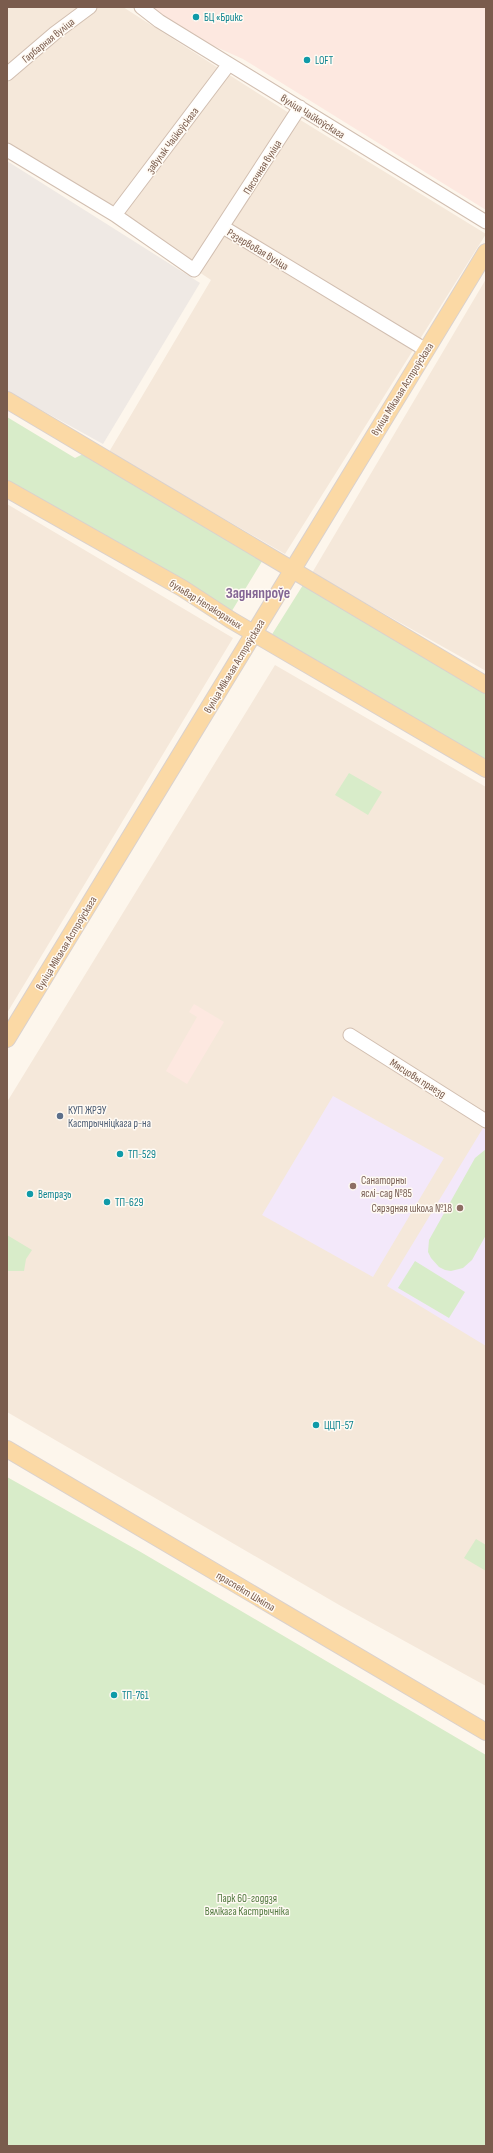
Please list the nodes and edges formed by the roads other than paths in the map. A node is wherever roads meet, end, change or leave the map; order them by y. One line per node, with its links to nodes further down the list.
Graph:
1 (90, 7): 4 (street, Гарбарная вуліца)
2 (141, 7): 3 (street, вуліца Чайкоўскага)
3 (229, 64): 5 (street, вуліца Чайкоўскага); 7 (street, завулак Чайкоўскага)
4 (7, 74)
5 (300, 107): 8 (street, вуліца Чайкоўскага); 9 (street, Пясочная вуліца)
6 (7, 150): 7 (street, Рэзервовая вуліца)
7 (115, 215): 9 (street, Рэзервовая вуліца)
8 (486, 222)
9 (224, 227): 11 (street, Рэзервовая вуліца)
10 (486, 252): 11 (main road, вуліца Мікалая Астроўскага)
11 (426, 350): 14 (main road, вуліца Мікалая Астроўскага)
12 (7, 400): 14 (main road)
13 (7, 489): 15 (main road, бульвар Непакораных)
14 (292, 569): 15 (main road, вуліца Мікалая Астроўскага); 16 (main road)
15 (253, 633): 17 (main road, бульвар Непакораных); 19 (main road, вуліца Мікалая Астроўскага)
16 (486, 685)
17 (486, 769)
18 (350, 1035): 20 (street, Мясцовы праезд)
19 (7, 1039)
20 (486, 1121)
21 (7, 1449): 22 (main road, праспект Шміта)
22 (486, 1732)

